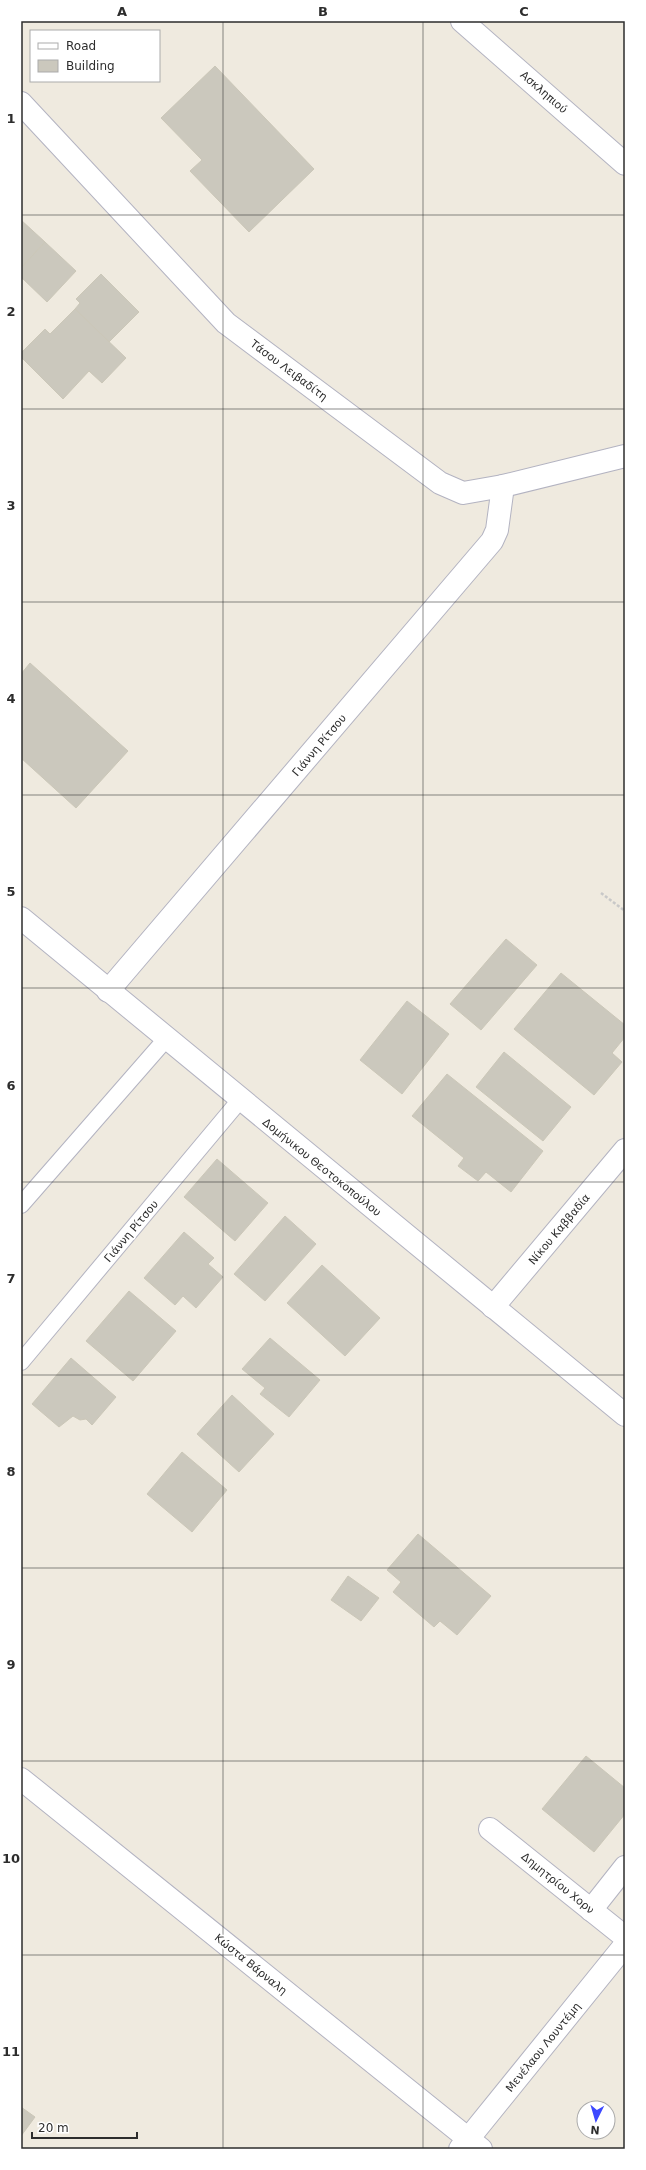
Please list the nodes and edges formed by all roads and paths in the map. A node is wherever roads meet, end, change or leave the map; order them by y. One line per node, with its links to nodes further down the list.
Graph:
1 (462, 21): 3 (street, Ασκληπιού)
2 (21, 103): 5 (street, Τάσου Λειβαδίτη)
3 (625, 164)
4 (625, 456): 5 (street, Τάσου Λειβαδίτη)
5 (503, 486): 9 (street, Γιάννη Ρίτσου)
6 (601, 893): 7 (path)
7 (625, 911)
8 (21, 918): 9 (street, Δομήνικου Θεοτοκοπούλου)
9 (108, 992): 10 (street, Δομήνικου Θεοτοκοπούλου)
10 (166, 1039): 11 (street, Δομήνικου Θεοτοκοπούλου); 13 (lane)
11 (240, 1100): 14 (street, Δομήνικου Θεοτοκοπούλου); 15 (lane, Γιάννη Ρίτσου)
12 (625, 1150): 14 (street, Νίκου Καββαδία)
13 (21, 1205)
14 (493, 1307): 16 (street, Δομήνικου Θεοτοκοπούλου)
15 (21, 1362)
16 (625, 1415)
17 (21, 1779): 23 (street, Κώστα Βάρναλη)
18 (490, 1829): 20 (street, Δημητρίου Χορν)
19 (625, 1867): 20 (street)
20 (591, 1910): 21 (street, Δημητρίου Χορν)
21 (625, 1937)
22 (625, 1944): 23 (street, Μενέλαου Λουντέμη)
23 (470, 2146)

